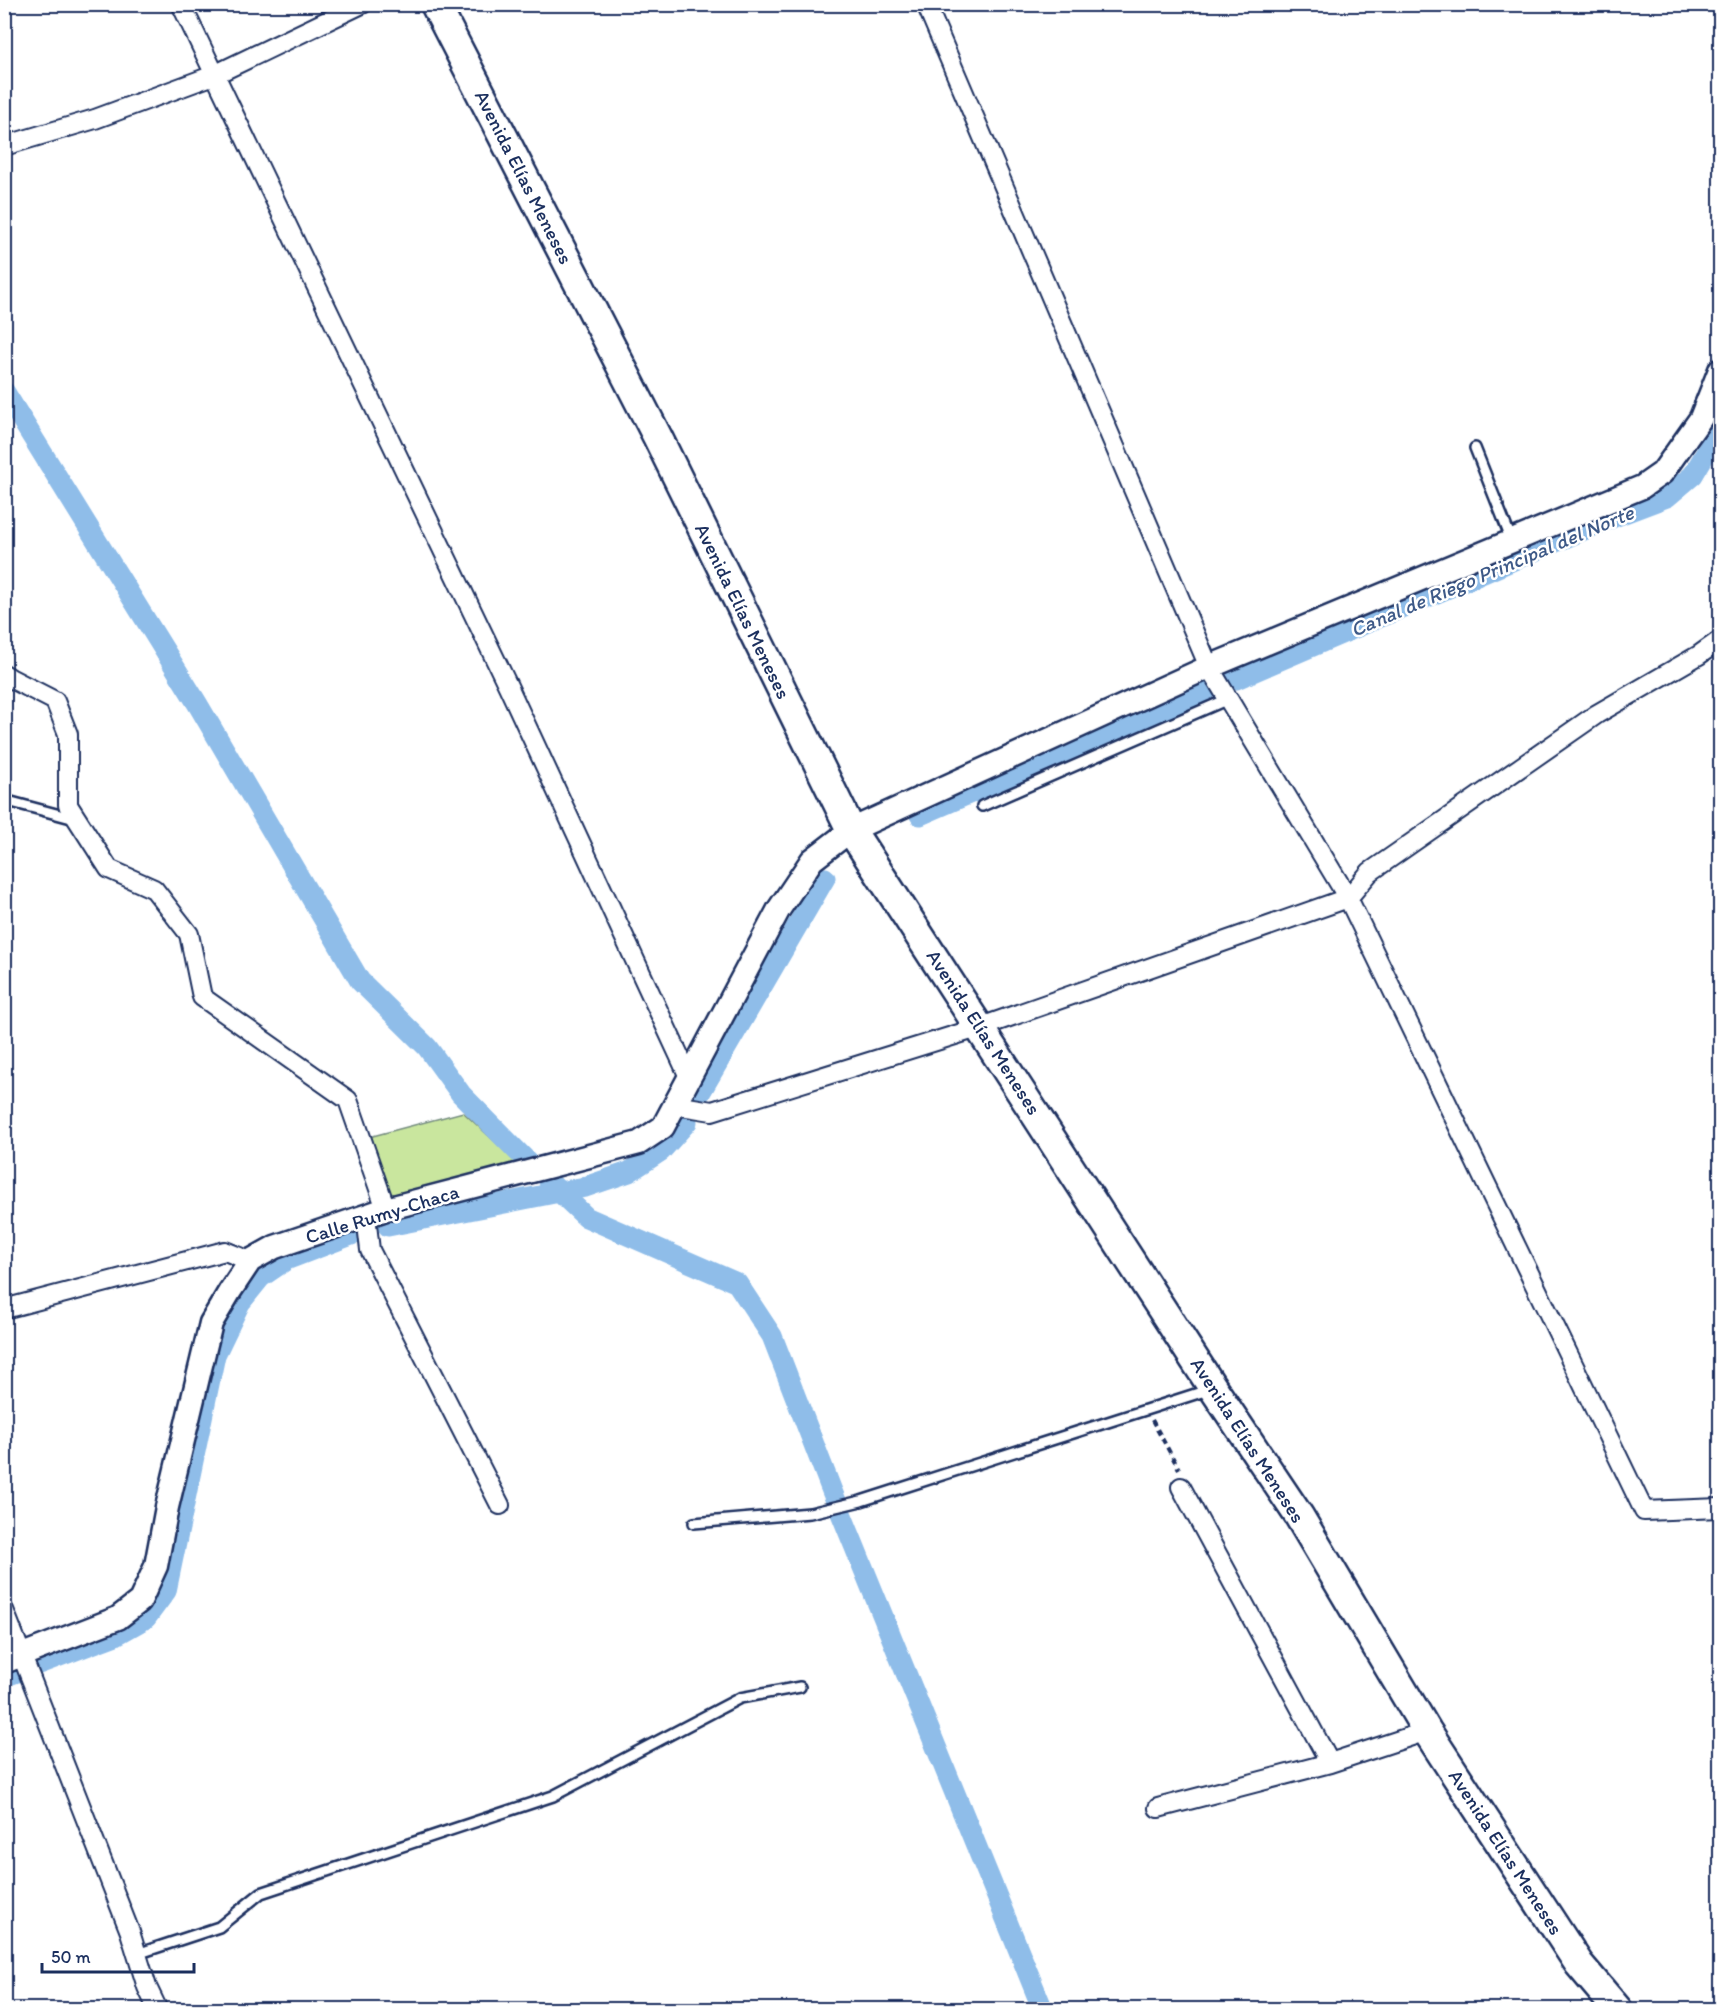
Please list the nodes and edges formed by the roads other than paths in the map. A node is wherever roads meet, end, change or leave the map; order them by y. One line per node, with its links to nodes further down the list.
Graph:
1 (181, 4): 5 (street)
2 (362, 4): 5 (street)
3 (435, 4): 17 (main road, Avenida Elías Meneses)
4 (926, 4): 11 (street)
5 (214, 75): 6 (street); 20 (street)
6 (4, 146)
7 (1720, 370): 9 (street, Calle Rumy-Chaca)
8 (1475, 448): 9 (lane)
9 (1512, 541): 11 (street, Calle Rumy-Chaca)
10 (1720, 640): 18 (street)
11 (1209, 667): 13 (street); 17 (street, Calle Rumy-Chaca)
12 (4, 674): 16 (street)
13 (1228, 699): 15 (lane); 18 (street)
14 (4, 800): 16 (lane)
15 (982, 806)
16 (77, 820): 22 (street)
17 (851, 830): 19 (main road, Avenida Elías Meneses); 20 (street, Calle Rumy-Chaca)
18 (1348, 898): 19 (street); 28 (street)
19 (981, 1027): 21 (street); 25 (main road, Avenida Elías Meneses)
20 (690, 1079): 21 (street, Calle Rumy-Chaca)
21 (675, 1105): 22 (street, Calle Rumy-Chaca)
22 (376, 1213): 23 (street, Calle Rumy-Chaca); 27 (street)
23 (250, 1261): 24 (street); 31 (street, Calle Rumy-Chaca)
24 (4, 1309)
25 (1213, 1388): 29 (lane); 33 (main road, Avenida Elías Meneses)
26 (1180, 1487): 34 (street)
27 (500, 1505)
28 (1720, 1508)
29 (694, 1523)
30 (4, 1610): 31 (street)
31 (18, 1659): 36 (street)
32 (800, 1687): 36 (lane)
33 (1427, 1731): 34 (street); 38 (main road, Avenida Elías Meneses)
34 (1330, 1763): 35 (street)
35 (1158, 1808)
36 (137, 1954): 37 (street)
37 (158, 2010)
38 (1618, 2010)

